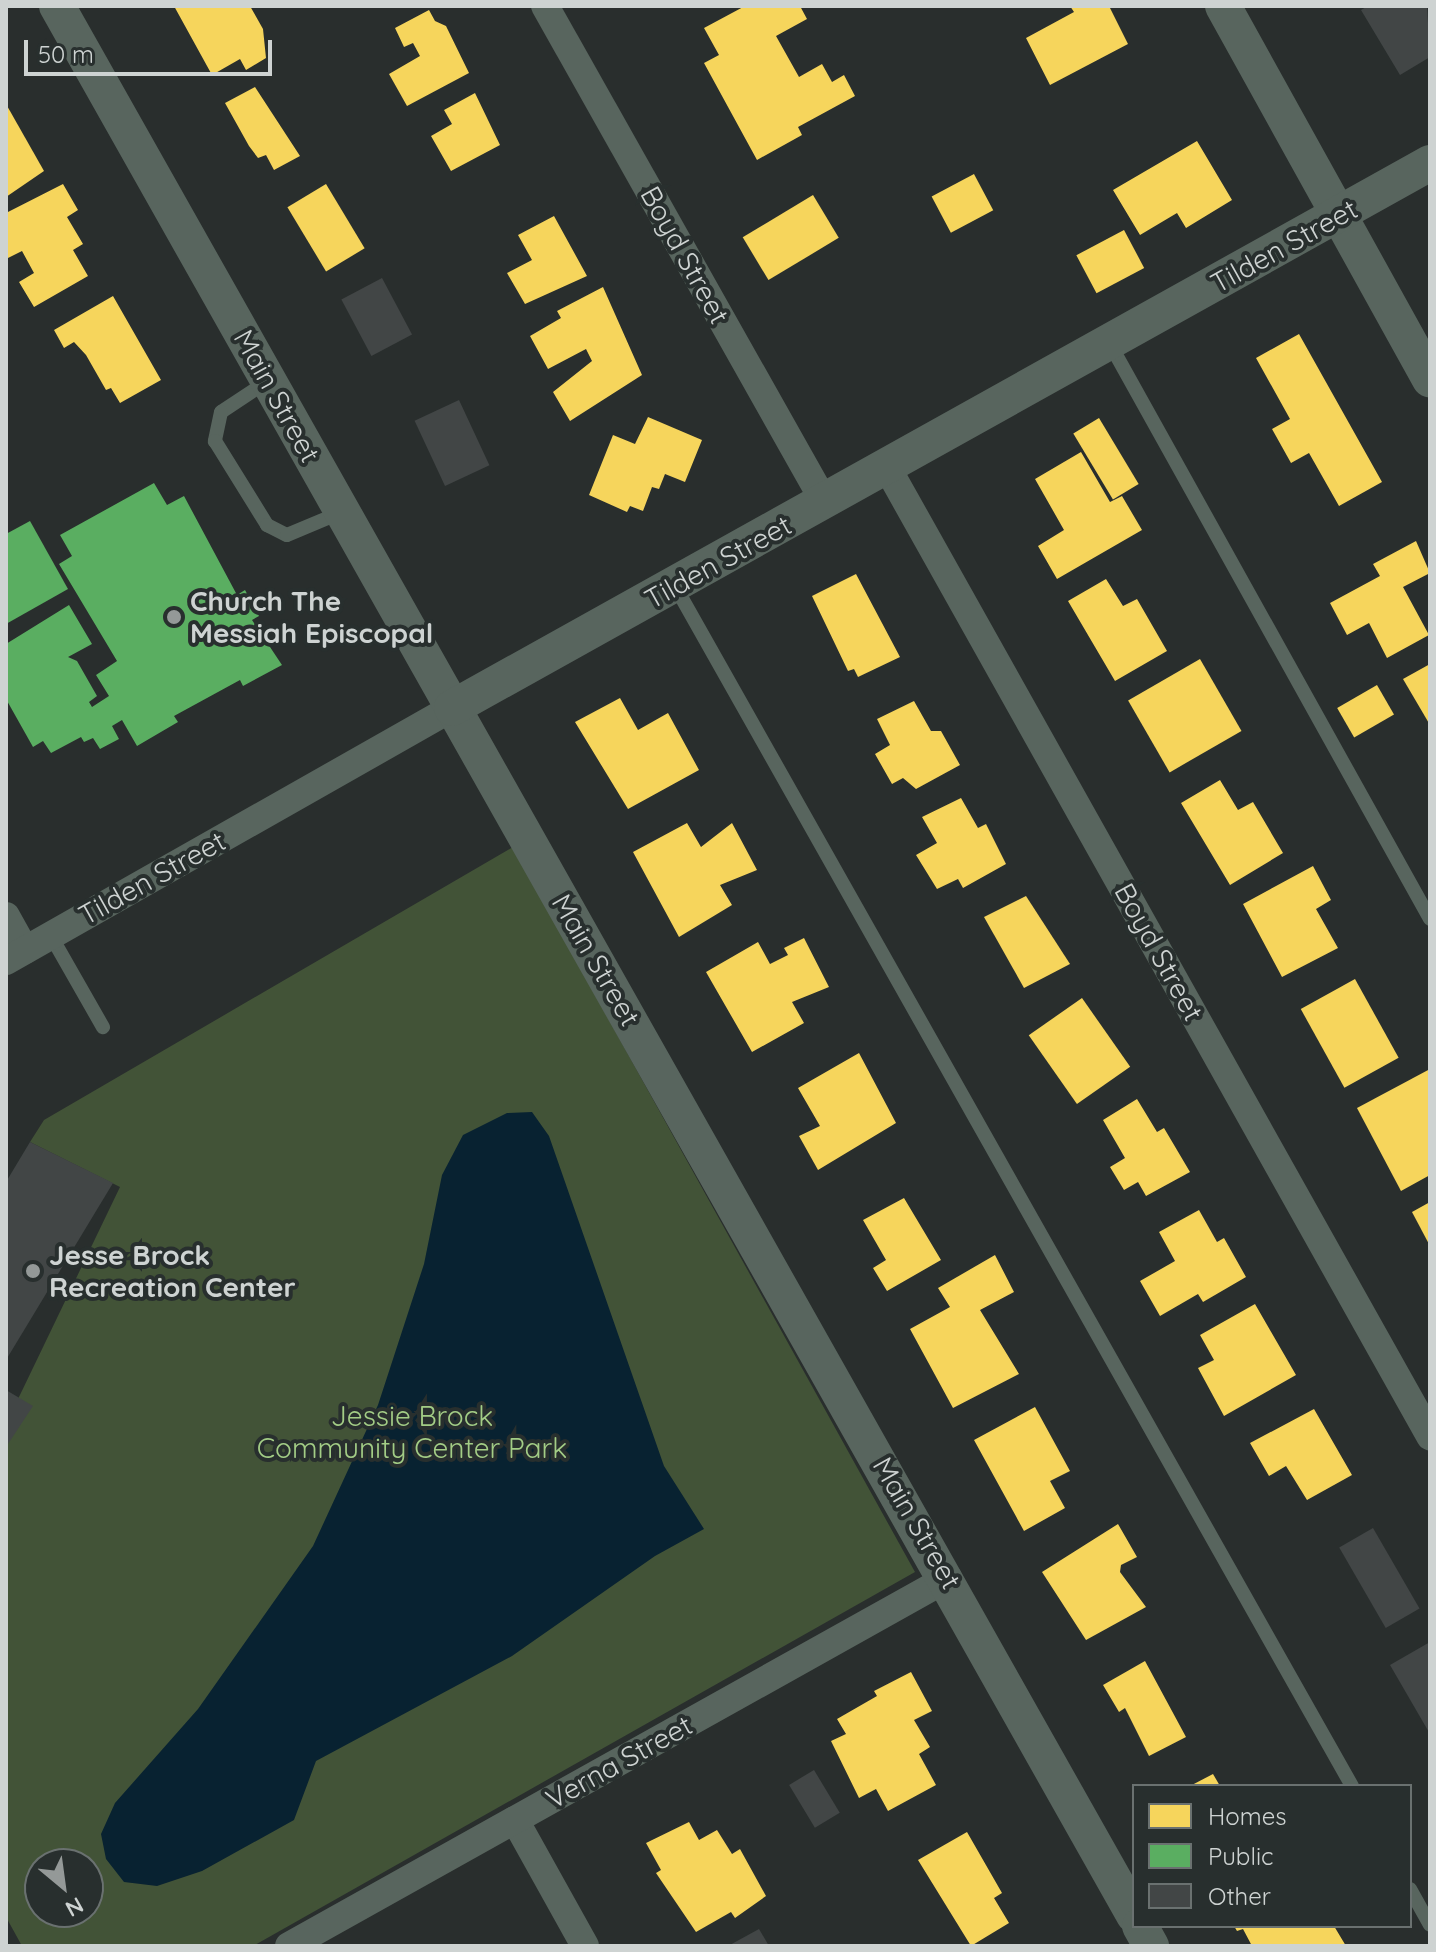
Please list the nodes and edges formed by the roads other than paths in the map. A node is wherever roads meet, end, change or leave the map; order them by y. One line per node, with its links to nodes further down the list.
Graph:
1 (57, 6): 8 (street, Main Street)
2 (545, 6): 10 (street, Boyd Street)
3 (1223, 6): 5 (street)
4 (1430, 163): 5 (street, Tilden Street)
5 (1339, 214): 6 (street, Tilden Street); 7 (street)
6 (1110, 344): 9 (street, Tilden Street); 15 (lane)
7 (1430, 379)
8 (268, 381): 11 (street, Main Street); 11 (lane)
9 (888, 469): 10 (street, Tilden Street); 19 (street, Boyd Street)
10 (825, 503): 12 (street, Tilden Street)
11 (342, 512): 13 (street, Main Street)
12 (675, 586): 13 (street, Tilden Street); 21 (lane)
13 (452, 708): 16 (street, Tilden Street); 20 (street, Main Street)
14 (6, 916): 17 (street)
15 (1430, 919)
16 (51, 936): 17 (street, Tilden Street); 18 (lane)
17 (15, 955)
18 (103, 1027)
19 (1430, 1436)
20 (948, 1578): 22 (street, Verna Street); 24 (street, Main Street)
21 (1351, 1784)
22 (515, 1820): 27 (street, Verna Street); 28 (street)
23 (1412, 1893): 25 (lane)
24 (1132, 1911)
25 (1430, 1925)
26 (1141, 1928): 29 (street)
27 (289, 1946)
28 (585, 1946)
29 (1151, 1946)

